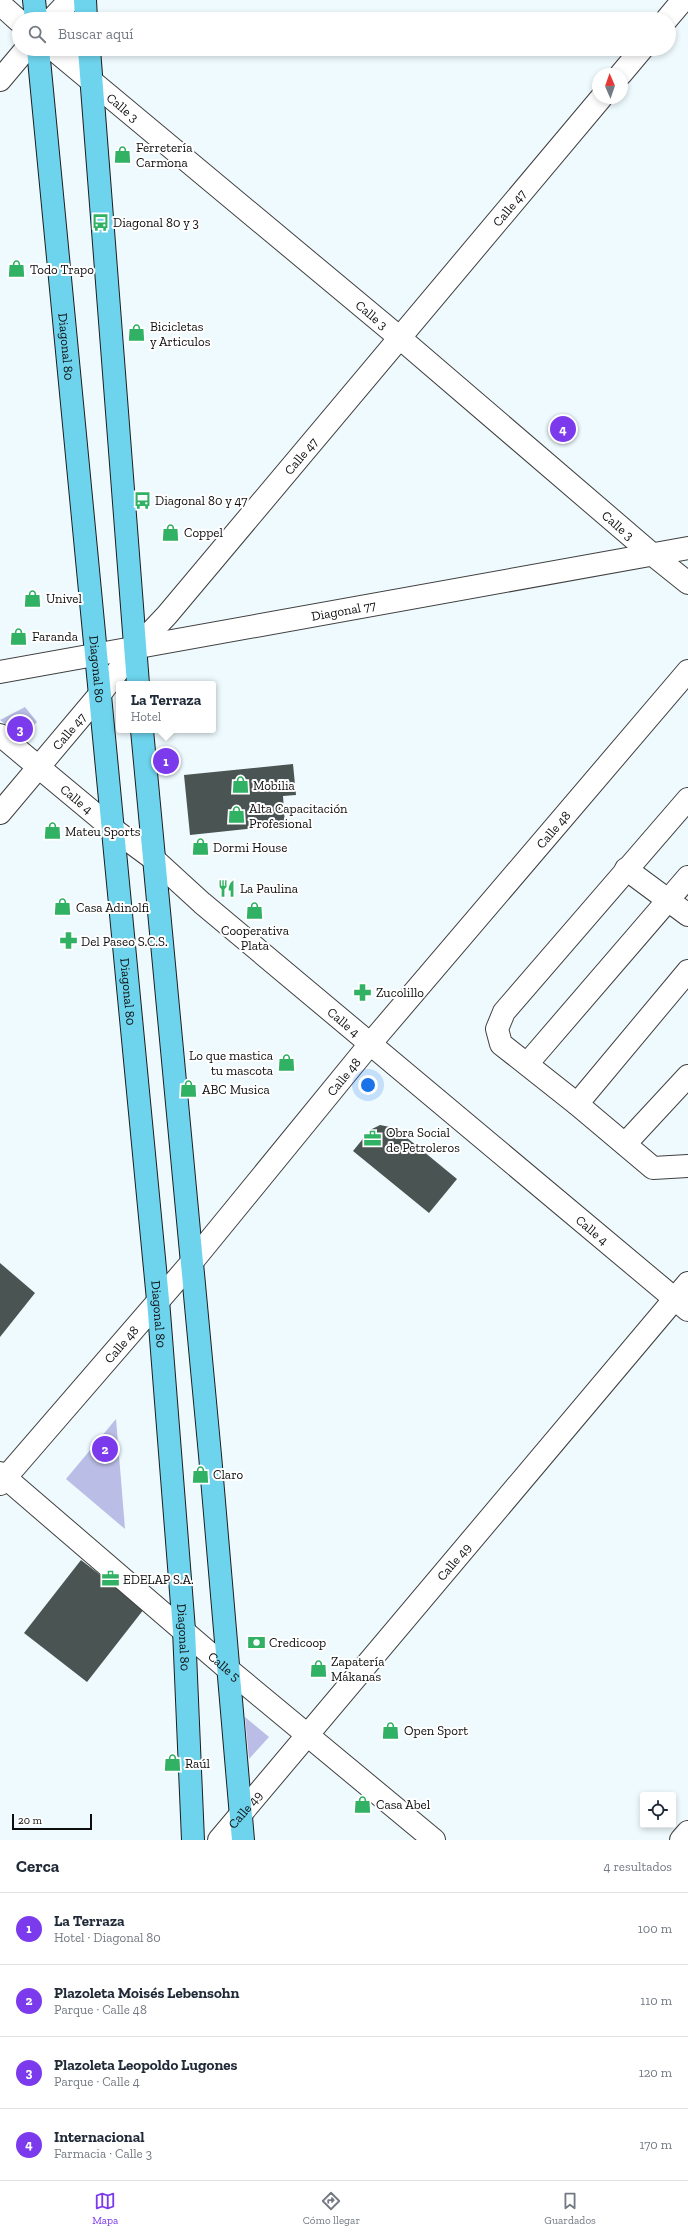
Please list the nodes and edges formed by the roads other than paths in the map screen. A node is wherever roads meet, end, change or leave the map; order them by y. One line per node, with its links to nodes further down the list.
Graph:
1 (34, 0): 6 (main road)
2 (70, 0): 7 (street)
3 (85, 0): 8 (main road)
4 (683, 0): 9 (street)
5 (0, 4): 10 (street)
6 (35, 12)
7 (59, 12)
8 (86, 12)
9 (674, 12)
10 (12, 15)
11 (20, 56): 17 (street)
12 (39, 56): 25 (main road, Diagonal 80)
13 (61, 56): 18 (street, Calle 3)
14 (89, 56): 18 (main road)
15 (636, 56): 16 (street)
16 (626, 68)
17 (0, 80)
18 (91, 81): 20 (street, Calle 3); 24 (main road)
19 (596, 104): 20 (street, Calle 47)
20 (400, 338): 22 (street, Calle 3); 24 (street, Calle 47)
21 (688, 548): 22 (street, Diagonal 77)
22 (653, 555): 23 (street, Calle 3); 24 (street, Diagonal 77)
23 (688, 583)
24 (135, 649): 25 (street, Diagonal 77); 28 (main road); 29 (street, Calle 47)
25 (96, 654): 27 (street, Diagonal 77); 29 (main road, Diagonal 80)
26 (688, 670): 42 (street, Calle 48)
27 (0, 672)
28 (138, 681)
29 (100, 694): 32 (street, Calle 47); 35 (main road, Diagonal 80)
30 (142, 733): 36 (main road)
31 (0, 735): 32 (street, Calle 4)
32 (39, 766): 34 (street, Calle 47); 35 (street, Calle 4)
33 (688, 799): 37 (street)
34 (0, 813)
35 (112, 829): 36 (street, Calle 4); 50 (main road, Diagonal 80)
36 (155, 860): 42 (street, Calle 4); 48 (main road)
37 (626, 869): 39 (street); 43 (street)
38 (688, 877): 39 (street)
39 (667, 900): 40 (street); 43 (street)
40 (688, 915)
41 (688, 971): 45 (street)
42 (370, 1044): 48 (street, Calle 48); 49 (street, Calle 4)
43 (527, 1064): 45 (street)
44 (688, 1076): 46 (street)
45 (577, 1104): 46 (street)
46 (625, 1144): 47 (street)
47 (688, 1166)
48 (192, 1262): 50 (street, Calle 48); 53 (main road)
49 (684, 1298): 54 (street, Calle 49)
50 (158, 1300): 51 (street, Calle 48); 52 (main road, Diagonal 80)
51 (2, 1478): 52 (street, Calle 5)
52 (184, 1630): 53 (street, Calle 5); 57 (main road, Diagonal 80)
53 (229, 1670): 54 (street, Calle 5); 55 (main road)
54 (308, 1736): 55 (street, Calle 49); 60 (street, Calle 5)
55 (242, 1814): 58 (street, Calle 49); 59 (main road)
56 (688, 1832): 61 (street)
57 (193, 1840)
58 (219, 1840)
59 (244, 1840)
60 (434, 1840)
61 (681, 1840)

